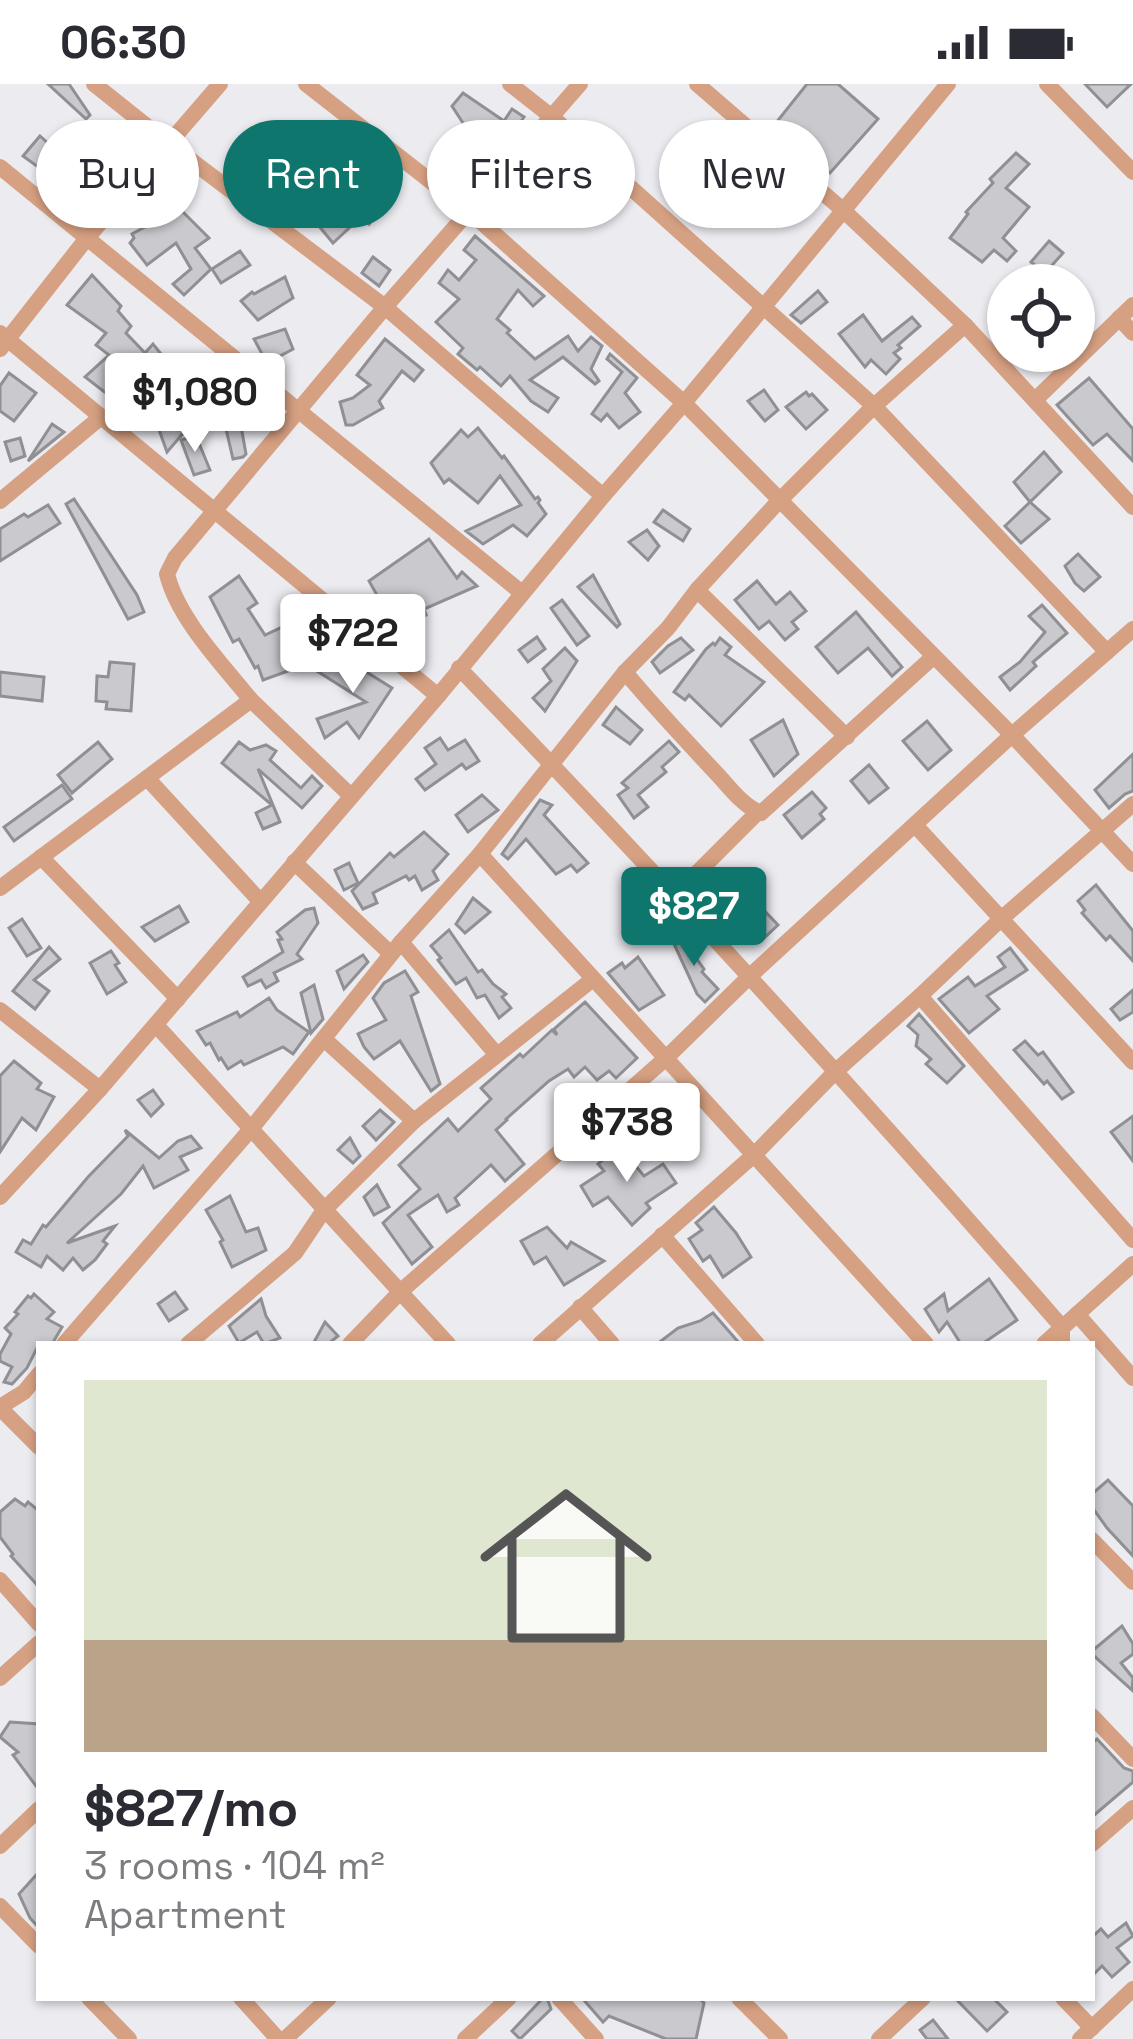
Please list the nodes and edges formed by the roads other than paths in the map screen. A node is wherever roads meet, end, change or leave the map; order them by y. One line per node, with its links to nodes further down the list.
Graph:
1 (94, 84): 12 (street)
2 (220, 84): 13 (street)
3 (306, 84): 18 (street)
4 (510, 84): 11 (street)
5 (580, 84): 11 (street)
6 (698, 84): 19 (street)
7 (917, 84): 10 (street)
8 (948, 84): 10 (street)
9 (1046, 84): 17 (street)
10 (935, 99): 19 (street)
11 (552, 117): 14 (street); 24 (street)
12 (139, 120)
13 (188, 120)
14 (549, 120)
15 (0, 167): 23 (street)
16 (199, 167): 25 (street)
17 (1133, 172)
18 (427, 178)
19 (844, 212): 24 (street); 27 (street)
20 (96, 228): 23 (street)
21 (456, 228): 25 (street)
22 (488, 228): 31 (street)
23 (87, 238): 29 (street); 33 (street)
24 (764, 306): 31 (street); 32 (street)
25 (385, 308): 33 (street); 35 (street)
26 (1126, 311): 28 (street); 30 (street)
27 (965, 325): 30 (street); 32 (street)
28 (1133, 333)
29 (3, 340): 34 (street)
30 (1035, 400): 38 (street)
31 (685, 404): 35 (street); 37 (street)
32 (874, 406): 37 (street); 43 (street)
33 (299, 411): 39 (street); 41 (street)
34 (101, 417): 36 (street); 39 (street)
35 (603, 496): 41 (street)
36 (0, 501)
37 (778, 502): 40 (street); 44 (street)
38 (1133, 507)
39 (217, 512): 47 (street); 48 (street)
40 (698, 590): 46 (street); 50 (street)
41 (522, 593): 45 (street)
42 (1133, 628): 43 (street)
43 (1107, 652): 49 (street)
44 (933, 656): 49 (street); 50 (street)
45 (459, 668): 47 (street); 51 (street)
46 (625, 672): 51 (street); 55 (street)
47 (437, 696): 53 (street)
48 (251, 700): 52 (street); 53 (street)
49 (1012, 735): 56 (street); 57 (street)
50 (847, 737): 55 (street)
51 (551, 763): 58 (street); 63 (street)
52 (147, 778): 59 (street); 64 (street)
53 (351, 796): 60 (street)
54 (1133, 804): 57 (street)
55 (757, 813): 63 (street)
56 (915, 825): 65 (street); 67 (street)
57 (1101, 832): 61 (street); 65 (street)
58 (480, 854): 66 (street); 68 (street)
59 (41, 857): 62 (street); 70 (street)
60 (294, 862): 64 (street); 66 (street)
61 (1133, 864)
62 (0, 887)
63 (675, 895): 67 (street)
64 (260, 901): 70 (street)
65 (1001, 919): 69 (street); 76 (street)
66 (396, 948): 73 (street); 74 (street)
67 (751, 975): 75 (street); 77 (street)
68 (592, 979): 74 (street); 75 (street)
69 (920, 996): 77 (street); 85 (street)
70 (178, 999): 72 (street)
71 (0, 1010): 78 (street)
72 (156, 1025): 78 (street); 80 (street)
73 (324, 1039): 79 (street); 80 (street)
74 (497, 1055): 79 (street)
75 (665, 1059): 81 (street); 87 (street)
76 (1133, 1062)
77 (836, 1071): 81 (street); 90 (street)
78 (100, 1089): 82 (street)
79 (414, 1121): 83 (street)
80 (251, 1130): 83 (street); 91 (street)
81 (755, 1154): 84 (street); 98 (street)
82 (0, 1196)
83 (324, 1210): 87 (street); 92 (street)
84 (662, 1235): 88 (street); 97 (street)
85 (1133, 1240)
86 (1133, 1264): 89 (street)
87 (400, 1292): 93 (street); 94 (street)
88 (580, 1306): 95 (street); 96 (street)
89 (1077, 1314): 90 (street); 100 (street)
90 (1062, 1336)
91 (67, 1341)
92 (192, 1341)
93 (353, 1341)
94 (445, 1341)
95 (543, 1341)
96 (609, 1341)
97 (754, 1341)
98 (923, 1341)
99 (36, 1378): 101 (street)
100 (1133, 1378)
101 (0, 1407): 102 (street)
102 (36, 1444)
103 (1095, 1543): 105 (street)
104 (0, 1580): 106 (street)
105 (1133, 1582)
106 (36, 1621)
107 (36, 1646): 108 (street)
108 (0, 1678)
109 (1095, 1719): 110 (street)
110 (1133, 1759)
111 (1133, 1808): 113 (street)
112 (36, 1812): 114 (street)
113 (1095, 1841)
114 (0, 1846)
115 (0, 1906): 116 (street)
116 (36, 1943)
117 (1133, 1989): 126 (street)
118 (92, 2001): 127 (street)
119 (244, 2001): 128 (street)
120 (325, 2001): 128 (street)
121 (506, 2001): 129 (street)
122 (563, 2001): 130 (street)
123 (742, 2001): 131 (street)
124 (920, 2001): 132 (street)
125 (1065, 2001): 126 (street)
126 (1086, 2034)
127 (129, 2039)
128 (281, 2039)
129 (465, 2039)
130 (596, 2039)
131 (780, 2039)
132 (879, 2039)

